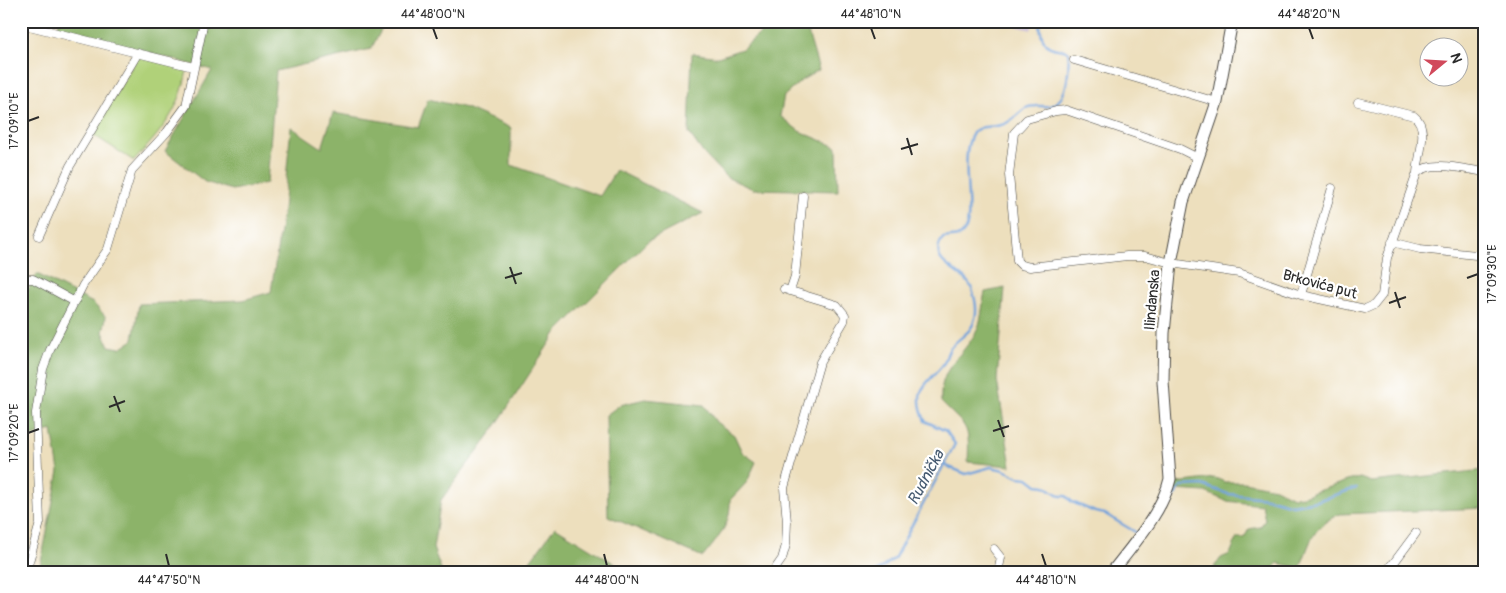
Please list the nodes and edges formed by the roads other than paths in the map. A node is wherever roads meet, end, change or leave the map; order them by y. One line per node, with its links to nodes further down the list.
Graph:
1 (204, 21): 6 (street)
2 (1232, 21): 7 (street, Ilindanska)
3 (21, 24): 4 (street)
4 (138, 53): 6 (street); 14 (street)
5 (1074, 60): 7 (street)
6 (193, 67): 20 (street)
7 (1217, 102): 9 (street, Ilindanska)
8 (1358, 102): 11 (street, Brkovića put)
9 (1198, 158): 17 (street, Ilindanska); 17 (street, Brkovića put)
10 (1485, 172): 11 (street)
11 (1417, 173): 15 (street, Brkovića put)
12 (1332, 188): 19 (street)
13 (803, 196): 25 (street)
14 (40, 236)
15 (1392, 242): 16 (street); 19 (street, Brkovića put)
16 (1485, 256)
17 (1171, 263): 19 (street, Brkovića put); 27 (street, Ilindanska)
18 (21, 282): 20 (street)
19 (1301, 296)
20 (74, 302): 24 (street)
21 (1416, 533): 23 (street)
22 (994, 549): 26 (street)
23 (1389, 568): 28 (street)
24 (26, 572)
25 (773, 572)
26 (998, 572)
27 (1112, 572)
28 (1401, 572)

